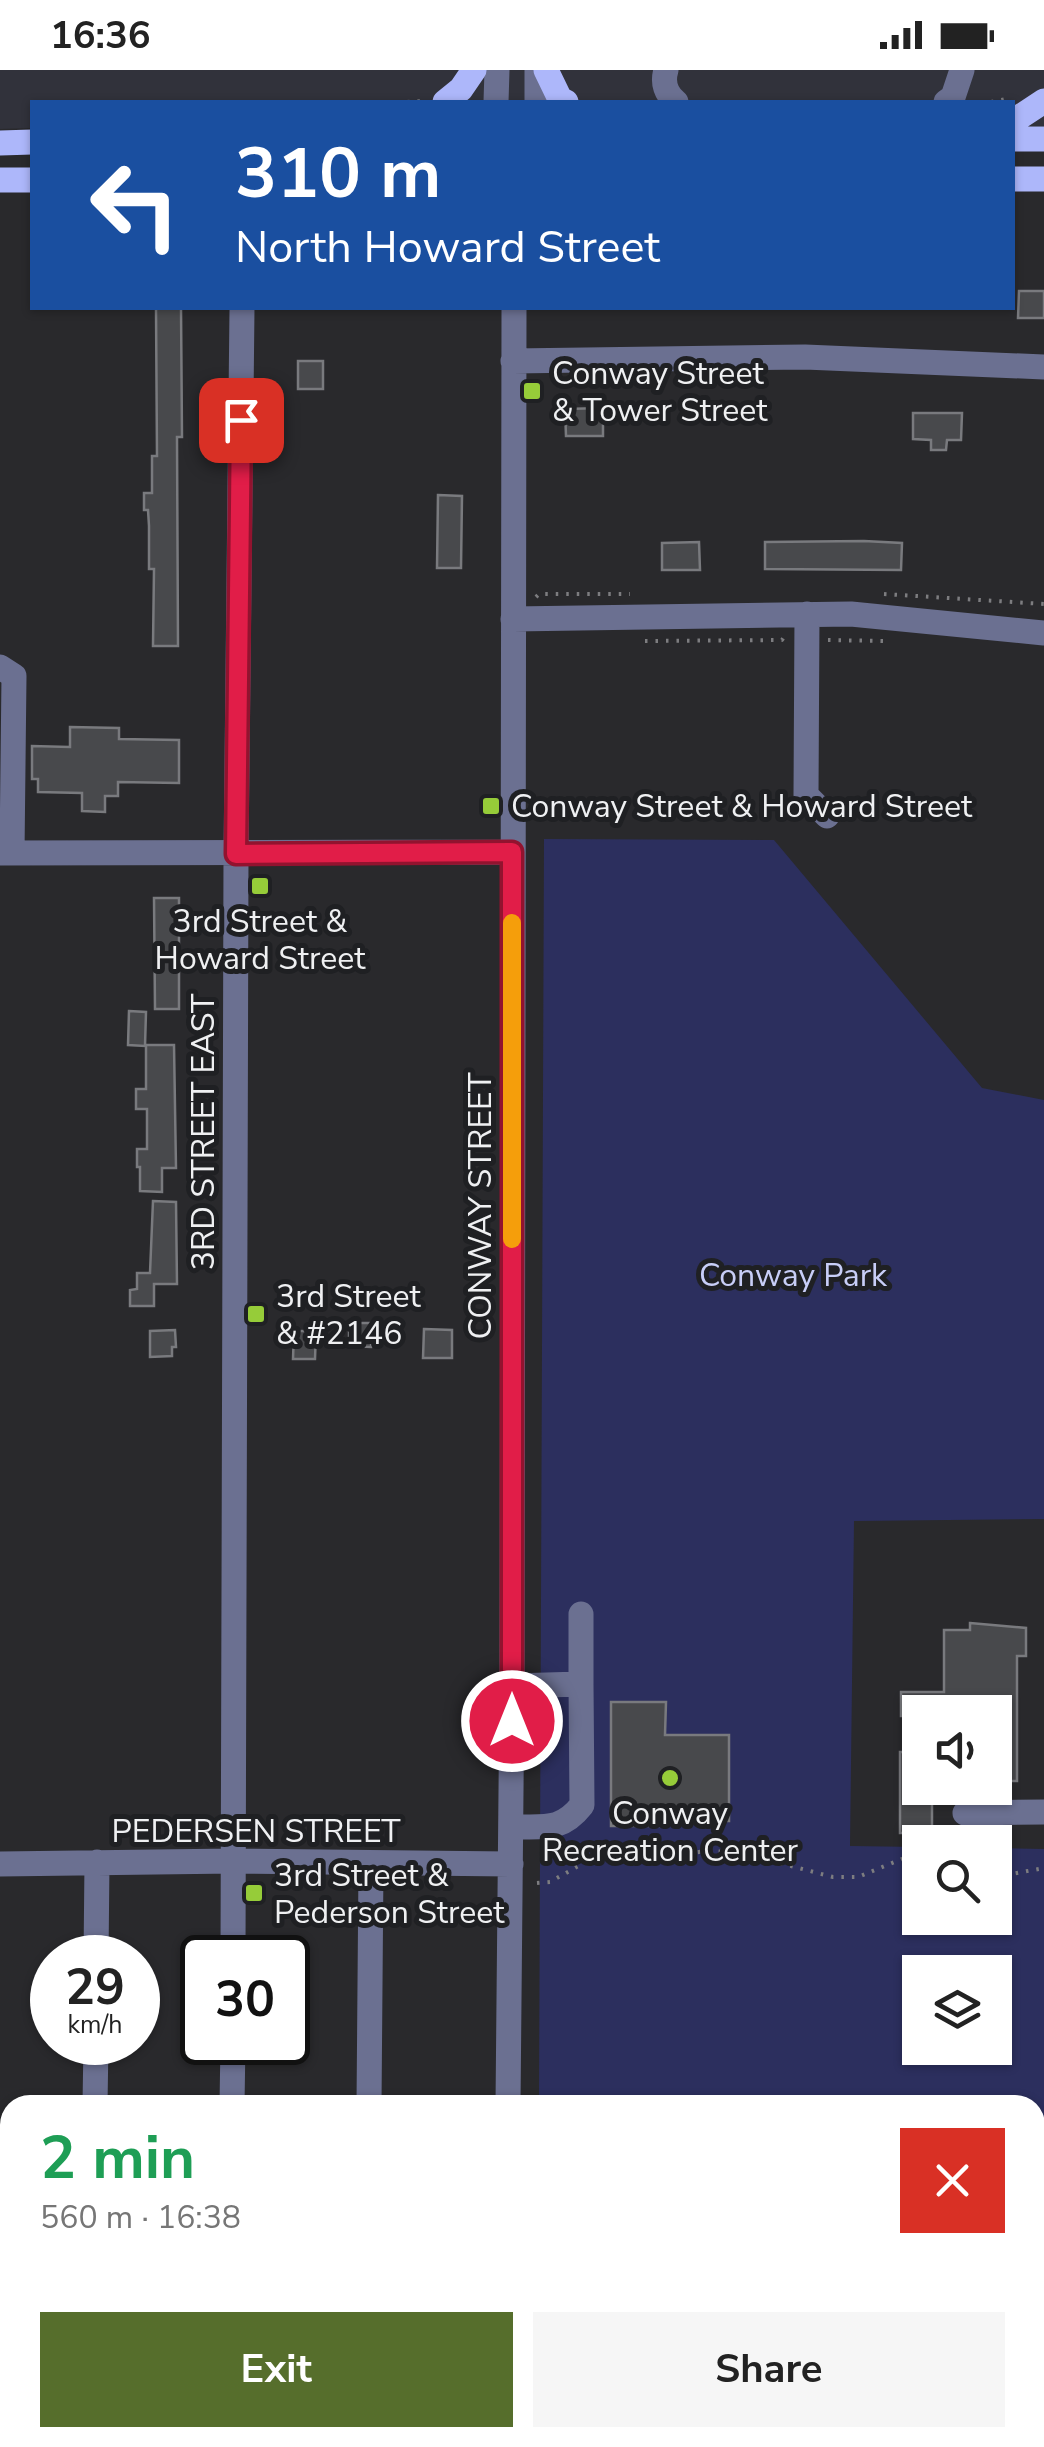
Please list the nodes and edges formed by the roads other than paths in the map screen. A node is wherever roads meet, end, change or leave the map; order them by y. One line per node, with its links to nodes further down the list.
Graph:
1 (474, 70): 7 (main road)
2 (496, 70): 8 (street)
3 (536, 70): 9 (street)
4 (546, 70): 10 (main road)
5 (666, 70): 11 (street)
6 (962, 70): 12 (street)
7 (447, 100)
8 (496, 100)
9 (536, 100)
10 (563, 100)
11 (673, 100)
12 (950, 100)
13 (1044, 102): 14 (main road)
14 (1015, 120)
15 (1015, 139): 16 (main road)
16 (1044, 139)
17 (30, 142): 18 (main road)
18 (0, 143)
19 (1015, 179): 20 (main road)
20 (1044, 179)
21 (0, 180): 22 (main road)
22 (30, 180)
23 (242, 310): 34 (street, 3RD STREET EAST)
24 (514, 310): 25 (street, CONWAY STREET)
25 (514, 360): 26 (street); 28 (street, CONWAY STREET)
26 (1044, 367)
27 (807, 614): 28 (street); 29 (street); 31 (street)
28 (513, 619): 32 (street, CONWAY STREET)
29 (1044, 633)
30 (0, 666): 33 (street)
31 (827, 816)
32 (512, 852): 34 (street); 37 (street, CONWAY STREET)
33 (6, 853): 34 (street)
34 (236, 854): 41 (street, 3RD STREET EAST)
35 (580, 1614): 36 (street)
36 (580, 1684): 37 (street); 40 (street)
37 (512, 1686): 40 (street, CONWAY STREET)
38 (1044, 1812): 39 (street)
39 (964, 1813)
40 (512, 1827): 45 (street, CONWAY STREET)
41 (234, 1861): 42 (street, PEDERSEN STREET); 44 (street, PEDERSEN STREET); 47 (street, 3RD STREET EAST)
42 (97, 1862): 43 (street, PEDERSEN STREET); 46 (street)
43 (0, 1864)
44 (371, 1864): 45 (street, PEDERSEN STREET); 52 (street)
45 (511, 1864): 53 (street, CONWAY STREET)
46 (96, 1935)
47 (234, 1935)
48 (96, 2065): 50 (street)
49 (233, 2065): 51 (street)
50 (95, 2095)
51 (232, 2095)
52 (369, 2095)
53 (508, 2095)

